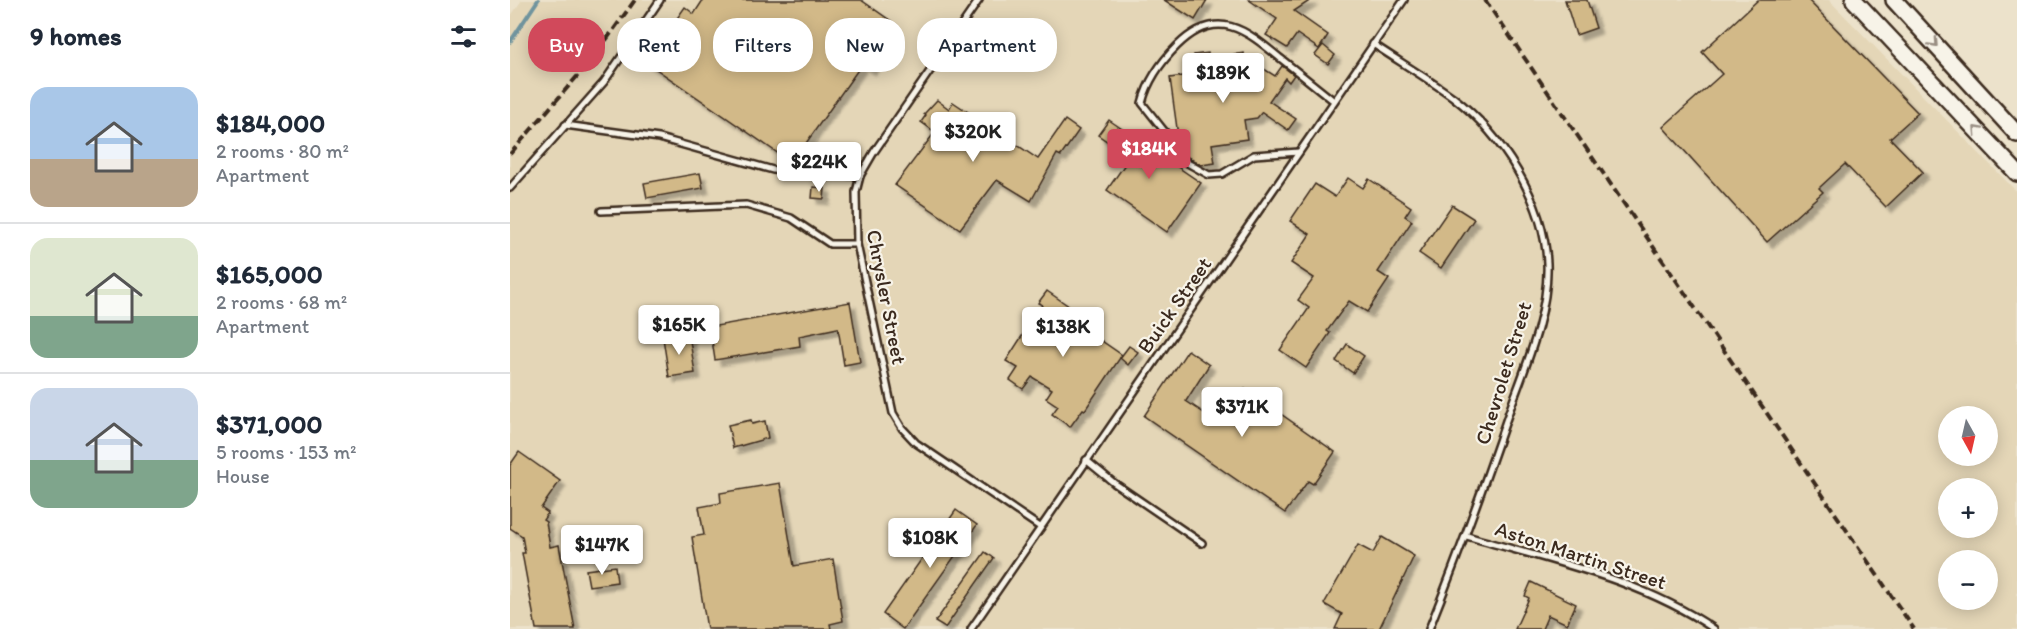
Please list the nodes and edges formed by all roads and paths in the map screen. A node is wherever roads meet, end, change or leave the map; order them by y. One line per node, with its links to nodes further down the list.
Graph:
1 (660, 0): 8 (lane)
2 (979, 0): 12 (lane, Chrysler Street)
3 (1404, 0): 6 (lane, Buick Street)
4 (1854, 0): 11 (main road, one-way to 4)
5 (1894, 0): 9 (main road, one-way to 9)
6 (1373, 44): 7 (lane, Buick Street); 18 (lane, Chevrolet Street)
7 (1334, 101): 10 (lane, Buick Street); 10 (lane)
8 (565, 125): 12 (lane); 13 (lane)
9 (2017, 134)
10 (1299, 152): 16 (lane, Buick Street)
11 (2017, 172)
12 (860, 176): 15 (lane, Chrysler Street)
13 (510, 188)
14 (601, 211): 15 (lane)
15 (857, 244): 17 (lane, Chrysler Street)
16 (1086, 460): 17 (lane, Buick Street); 19 (lane)
17 (1040, 527): 20 (lane, Buick Street)
18 (1467, 536): 21 (lane, Chevrolet Street); 22 (lane, Aston Martin Street)
19 (1202, 543)
20 (972, 629)
21 (1429, 629)
22 (1714, 629)

